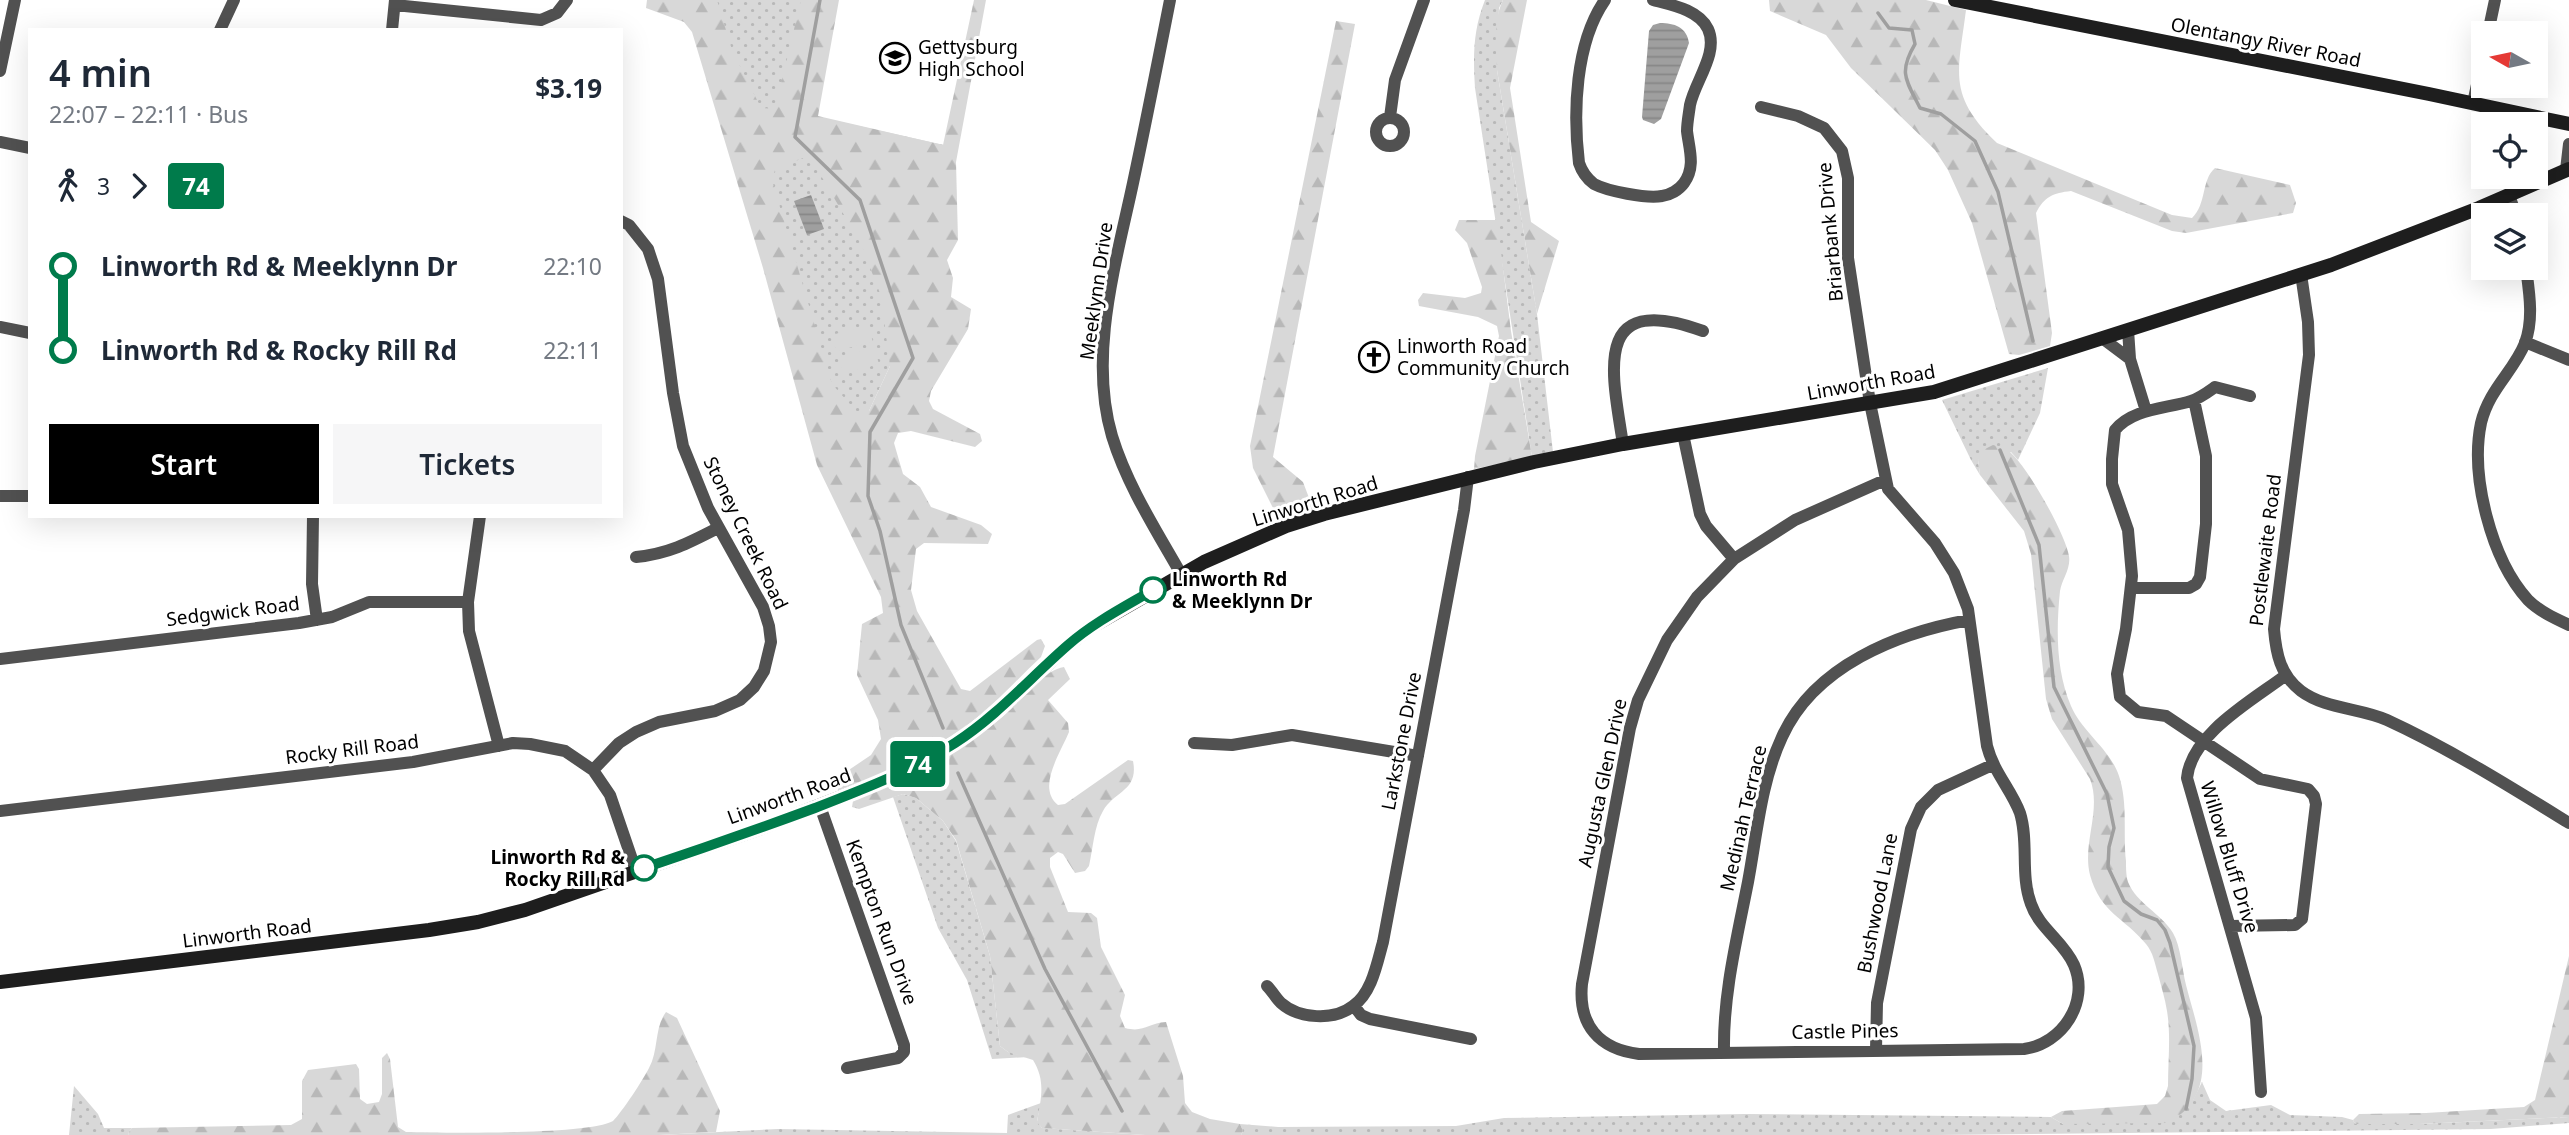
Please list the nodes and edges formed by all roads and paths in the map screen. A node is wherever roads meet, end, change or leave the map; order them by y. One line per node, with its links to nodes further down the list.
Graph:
1 (15, 0): 14 (street)
2 (234, 0): 12 (street)
3 (567, 0): 9 (street)
4 (1170, 0): 52 (street, Meeklynn Drive)
5 (1424, 0): 18 (street)
6 (1605, 0): 10 (street)
7 (1960, 0): 16 (main road, Olentangy River Road)
8 (2495, 0): 11 (street)
9 (395, 2): 13 (street)
10 (1669, 2)
11 (2491, 21)
12 (221, 28)
13 (392, 28)
14 (0, 71)
15 (2474, 98): 16 (street)
16 (2473, 103): 19 (main road, Olentangy River Road)
17 (1761, 107): 39 (street, Briarbank Drive)
18 (1390, 117)
19 (2569, 124)
20 (0, 142): 22 (street)
21 (2569, 144): 23 (street)
22 (28, 148)
23 (2568, 170): 24 (main road, Linworth Road)
24 (2510, 195): 25 (street); 27 (main road, Linworth Road)
25 (2512, 203)
26 (623, 222): 49 (street, Stoney Creek Road)
27 (2301, 274): 30 (main road, Linworth Road); 59 (street, Postlewaite Road)
28 (2527, 280): 34 (street)
29 (0, 327): 32 (street)
30 (2128, 330): 33 (main road, Linworth Road); 35 (street)
31 (1703, 331): 42 (street)
32 (28, 333)
33 (2102, 338): 35 (street); 39 (main road, Linworth Road)
34 (2525, 342): 36 (street); 57 (street)
35 (2130, 359): 40 (street)
36 (2569, 360)
37 (2250, 396): 38 (street)
38 (2194, 400): 40 (street); 53 (street)
39 (1870, 403): 41 (main road, Linworth Road); 44 (street, Briarbank Drive)
40 (2146, 411): 53 (street)
41 (1683, 434): 42 (main road, Linworth Road); 51 (street)
42 (1623, 444): 43 (main road, Linworth Road)
43 (1468, 477): 52 (main road, Linworth Road); 63 (street, Larkstone Drive)
44 (1885, 480): 51 (street, Augusta Glen Drive); 56 (street)
45 (0, 496): 46 (street)
46 (28, 496)
47 (313, 518): 55 (street)
48 (480, 518): 54 (street)
49 (718, 528): 50 (street); 65 (street, Stoney Creek Road)
50 (636, 557)
51 (1734, 559): 75 (street, Augusta Glen Drive)
52 (1181, 574): 66 (main road, Linworth Road)
53 (2132, 588): 60 (street)
54 (468, 602): 55 (street, Sedgwick Road); 62 (street)
55 (317, 620): 58 (street, Sedgwick Road)
56 (1969, 620): 64 (street); 77 (street, Medinah Terrace)
57 (2569, 625)
58 (0, 659)
59 (2286, 675): 60 (street, Willow Bluff Drive); 68 (street)
60 (2204, 740): 70 (street, Willow Bluff Drive); 70 (street)
61 (1194, 744): 63 (street)
62 (499, 746): 65 (street, Rocky Rill Road); 67 (street, Rocky Rill Road)
63 (1418, 756): 73 (street, Larkstone Drive)
64 (1992, 765): 76 (street, Bushwood Lane); 76 (street, Castle Pines)
65 (593, 770): 69 (street, Rocky Rill Road)
66 (820, 806): 69 (main road, Linworth Road); 78 (street, Kempton Run Drive)
67 (0, 811)
68 (2569, 823)
69 (636, 871): 71 (main road, Linworth Road)
70 (2230, 926): 79 (street, Willow Bluff Drive)
71 (0, 982)
72 (1267, 986): 73 (street)
73 (1354, 1006): 74 (street)
74 (1471, 1039)
75 (1603, 1041): 77 (street, Castle Pines)
76 (1876, 1050): 77 (street, Castle Pines)
77 (1724, 1051)
78 (847, 1068)
79 (2261, 1093)

